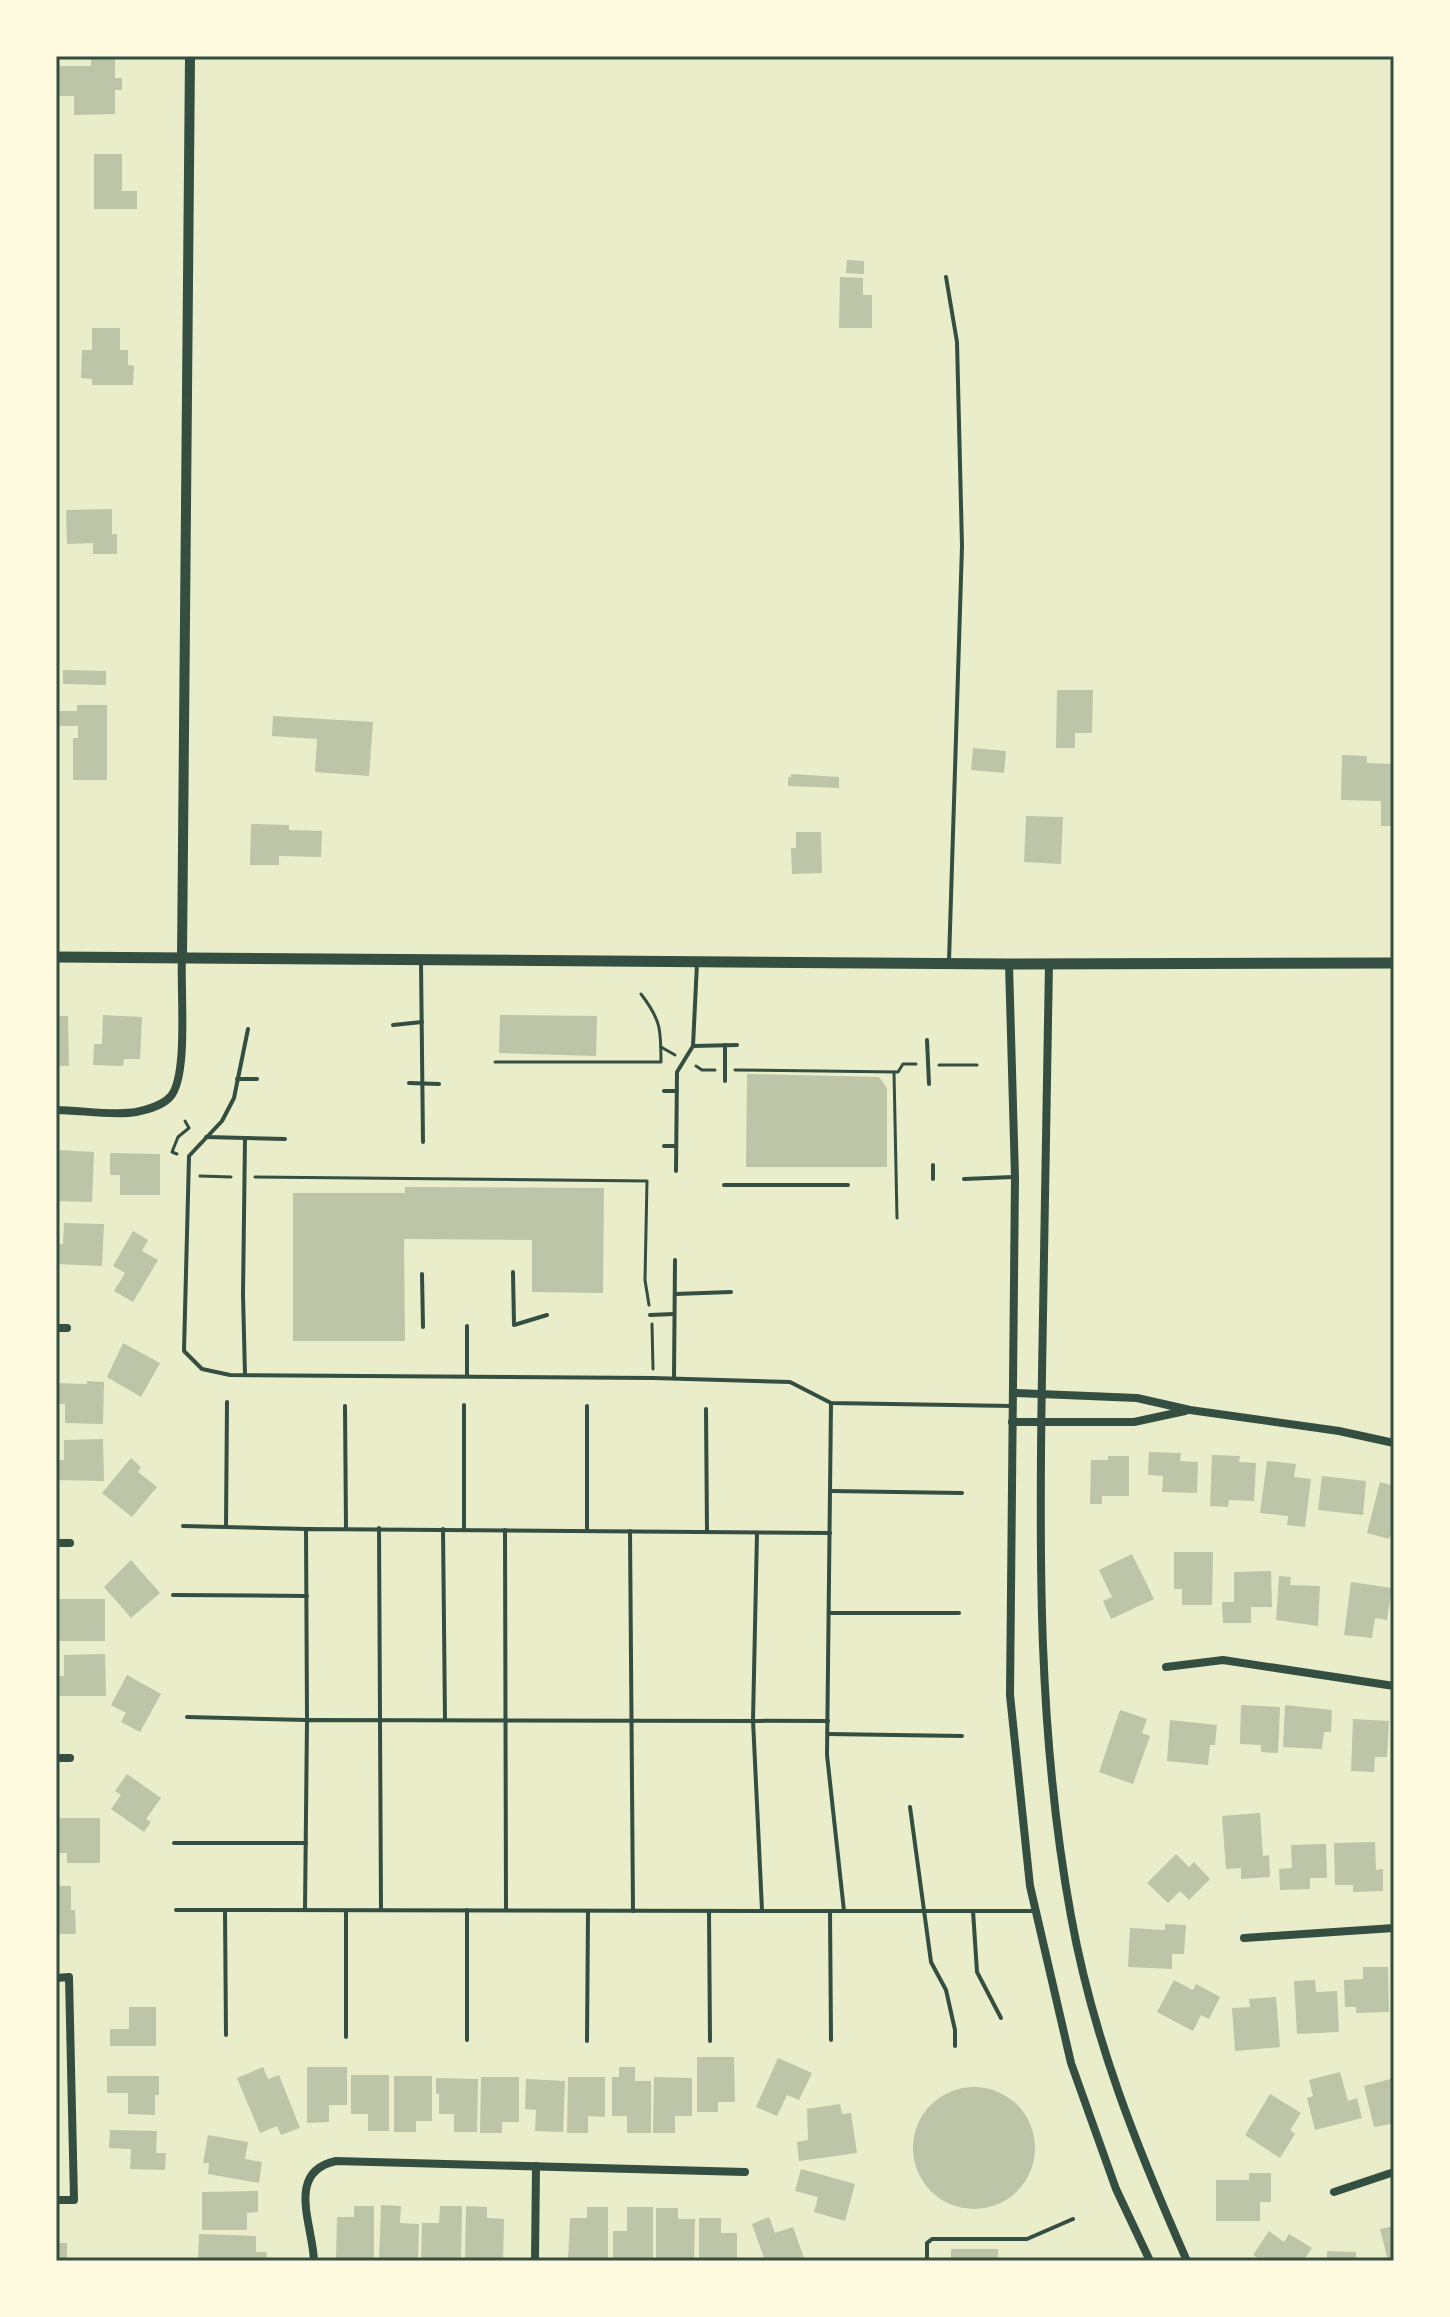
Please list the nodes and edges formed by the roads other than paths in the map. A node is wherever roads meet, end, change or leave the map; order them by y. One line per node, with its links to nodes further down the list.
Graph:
1 (190, 56): 4 (street)
2 (946, 277): 7 (lane)
3 (56, 957): 4 (main road)
4 (182, 958): 5 (main road); 27 (street)
5 (421, 959): 6 (main road); 11 (lane)
6 (697, 961): 7 (main road); 17 (lane)
7 (948, 963): 10 (main road)
8 (1049, 963): 9 (main road); 10 (main road); 57 (street)
9 (1394, 963)
10 (1009, 964): 36 (street)
11 (422, 1022): 12 (lane); 22 (lane)
12 (393, 1025)
13 (248, 1029): 18 (lane)
14 (927, 1040): 24 (lane)
15 (725, 1045): 16 (lane); 17 (lane); 20 (lane)
16 (737, 1045)
17 (693, 1046): 26 (lane)
18 (237, 1079): 19 (lane); 28 (lane)
19 (257, 1079)
20 (725, 1081)
21 (409, 1083): 22 (lane)
22 (423, 1084): 23 (lane); 31 (lane)
23 (439, 1084)
24 (929, 1084)
25 (664, 1091): 26 (lane)
26 (677, 1091): 33 (lane)
27 (56, 1110)
28 (206, 1137): 29 (lane); 53 (lane)
29 (245, 1138): 30 (lane); 53 (lane)
30 (285, 1139)
31 (423, 1142)
32 (664, 1146): 33 (lane)
33 (676, 1146): 35 (lane)
34 (933, 1165): 37 (lane)
35 (676, 1171)
36 (1015, 1177): 38 (lane); 56 (street)
37 (933, 1179)
38 (964, 1179)
39 (724, 1185): 40 (lane)
40 (848, 1185)
41 (675, 1260): 45 (lane)
42 (513, 1272): 47 (lane)
43 (422, 1274): 50 (lane)
44 (731, 1292): 45 (lane)
45 (675, 1294): 46 (lane)
46 (674, 1314): 48 (lane); 55 (lane)
47 (547, 1315)
48 (650, 1315)
49 (467, 1326): 54 (lane)
50 (423, 1327)
51 (56, 1328): 52 (street)
52 (67, 1328)
53 (245, 1375): 54 (lane)
54 (467, 1376): 55 (lane)
55 (674, 1378): 59 (lane)
56 (1013, 1393): 57 (street); 63 (street)
57 (1042, 1394): 65 (street); 67 (street)
58 (227, 1402): 72 (lane)
59 (831, 1403): 63 (lane); 69 (lane)
60 (464, 1405): 77 (lane)
61 (345, 1406): 73 (lane)
62 (587, 1406): 79 (lane)
63 (1013, 1406): 66 (street)
64 (706, 1409): 81 (lane)
65 (1190, 1410): 67 (street); 68 (street)
66 (1012, 1422): 67 (street); 122 (street)
67 (1042, 1422): 144 (street)
68 (1394, 1443)
69 (830, 1491): 70 (lane); 83 (lane)
70 (962, 1493)
71 (183, 1526): 72 (lane)
72 (226, 1527): 75 (lane)
73 (346, 1528): 74 (lane); 75 (lane)
74 (379, 1528): 76 (lane); 96 (lane)
75 (306, 1529): 87 (lane)
76 (443, 1529): 77 (lane); 97 (lane)
77 (464, 1530): 78 (lane)
78 (505, 1530): 79 (lane); 93 (lane)
79 (587, 1530): 80 (lane)
80 (630, 1531): 81 (lane); 94 (lane)
81 (707, 1532): 82 (lane)
82 (757, 1533): 83 (lane); 98 (lane)
83 (830, 1533): 88 (lane)
84 (56, 1543): 85 (street)
85 (70, 1543)
86 (173, 1595): 87 (lane)
87 (307, 1596): 95 (lane)
88 (829, 1613): 89 (lane); 99 (lane)
89 (959, 1613)
90 (1166, 1667): 91 (street)
91 (1394, 1686)
92 (187, 1717): 95 (lane)
93 (506, 1719): 94 (lane); 97 (lane); 111 (lane)
94 (631, 1719): 98 (lane); 115 (lane)
95 (307, 1720): 96 (lane); 106 (lane)
96 (381, 1720): 97 (lane); 113 (lane)
97 (445, 1720)
98 (753, 1720): 99 (lane); 117 (lane)
99 (828, 1721): 100 (lane)
100 (828, 1734): 101 (lane); 119 (lane)
101 (962, 1736)
102 (56, 1758): 103 (street)
103 (70, 1758)
104 (910, 1807): 120 (lane)
105 (174, 1843): 106 (lane)
106 (306, 1843): 109 (lane)
107 (176, 1910): 108 (lane)
108 (225, 1910): 109 (lane); 127 (lane)
109 (305, 1910): 112 (lane)
110 (467, 1910): 111 (lane); 113 (lane); 129 (lane)
111 (506, 1910): 114 (lane)
112 (346, 1911): 113 (lane); 128 (lane)
113 (381, 1911)
114 (588, 1911): 115 (lane); 131 (lane)
115 (633, 1911): 116 (lane)
116 (709, 1911): 117 (lane); 132 (lane)
117 (762, 1911): 118 (lane)
118 (830, 1911): 119 (lane); 130 (lane)
119 (844, 1911): 120 (lane)
120 (924, 1911): 121 (lane); 133 (lane)
121 (973, 1911): 122 (lane); 126 (lane)
122 (1034, 1911): 143 (street)
123 (1394, 1928): 124 (street)
124 (1244, 1938)
125 (56, 1978): 138 (street)
126 (1001, 2018)
127 (226, 2035)
128 (346, 2037)
129 (467, 2040)
130 (831, 2040)
131 (587, 2041)
132 (710, 2041)
133 (955, 2046)
134 (536, 2166): 135 (street); 140 (street); 141 (street)
135 (745, 2172)
136 (1394, 2172): 137 (street)
137 (1334, 2192)
138 (56, 2200)
139 (1073, 2219): 142 (lane)
140 (314, 2261)
141 (535, 2261)
142 (927, 2261)
143 (1150, 2261)
144 (1187, 2261)

